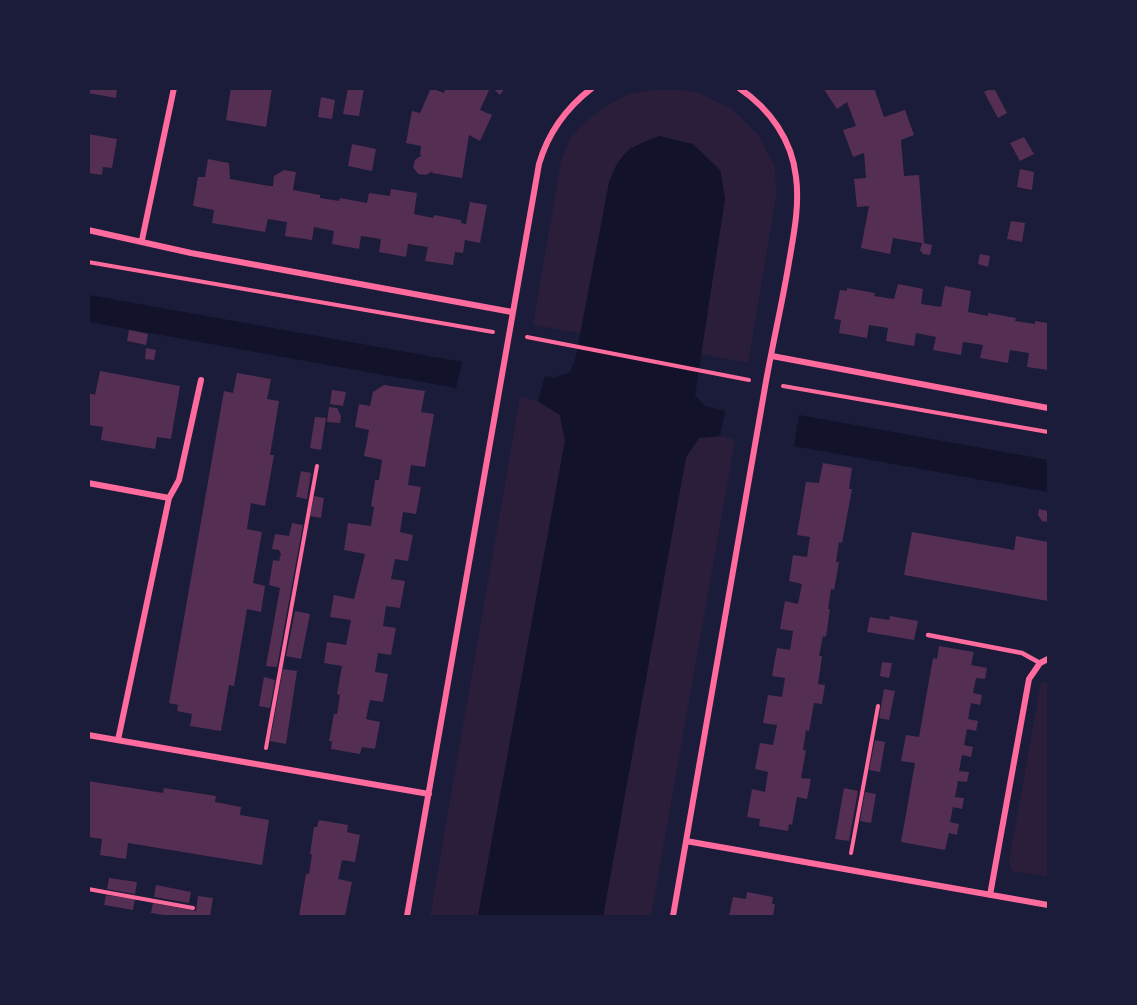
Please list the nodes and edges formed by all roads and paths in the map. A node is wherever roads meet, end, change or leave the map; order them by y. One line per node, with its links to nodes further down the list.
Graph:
1 (174, 88): 5 (street)
2 (592, 88): 7 (street)
3 (739, 88): 10 (street)
4 (88, 230): 5 (street)
5 (142, 240): 7 (street)
6 (88, 262): 8 (path)
7 (512, 312): 8 (street)
8 (509, 334): 26 (street)
9 (527, 338): 11 (path)
10 (772, 356): 13 (street); 14 (street)
11 (745, 379)
12 (201, 380): 18 (street)
13 (766, 382): 15 (path); 27 (street)
14 (1048, 408)
15 (1048, 432)
16 (317, 466): 25 (path)
17 (88, 483): 18 (street)
18 (169, 498): 24 (street)
19 (928, 634): 21 (lane)
20 (1048, 659): 21 (street)
21 (1040, 663): 30 (street)
22 (878, 706): 28 (path)
23 (88, 735): 24 (street)
24 (118, 740): 25 (street)
25 (263, 765): 26 (street)
26 (429, 794): 33 (street)
27 (686, 841): 28 (street); 34 (street)
28 (848, 869): 30 (street)
29 (88, 889): 32 (path)
30 (990, 895): 31 (street)
31 (1048, 905)
32 (193, 908)
33 (407, 916)
34 (673, 916)

